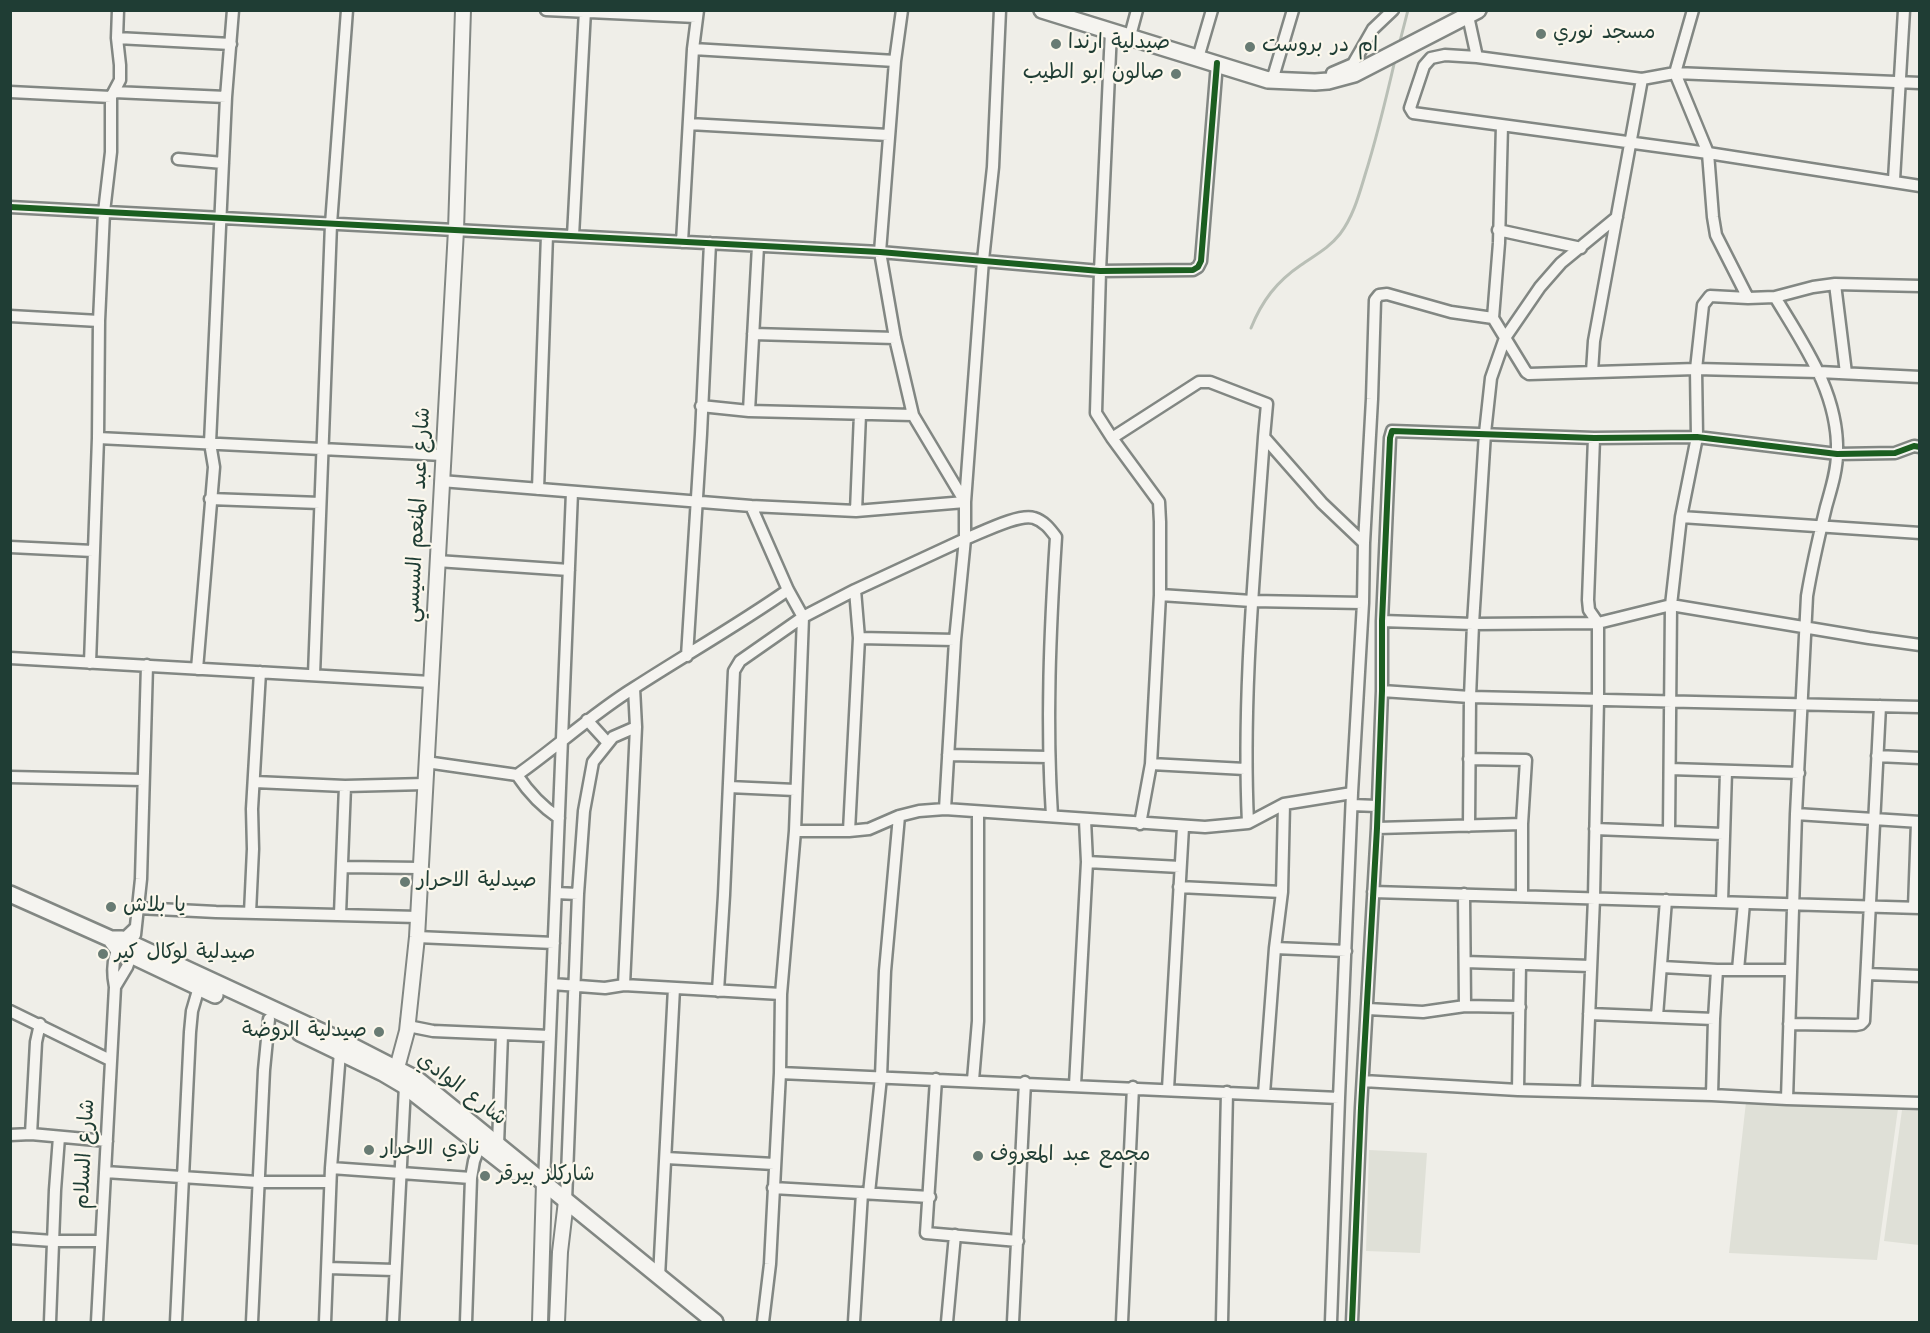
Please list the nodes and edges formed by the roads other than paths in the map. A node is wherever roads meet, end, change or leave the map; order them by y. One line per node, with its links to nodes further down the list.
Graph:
1 (118, 10): 21 (street)
2 (233, 10): 22 (street)
3 (347, 10): 49 (street)
4 (463, 10): 50 (street, شارع عبد المنعم السيسي)
5 (546, 10): 15 (street)
6 (902, 10): 26 (street)
7 (1000, 10): 59 (street)
8 (1042, 10): 16 (main road)
9 (1137, 10): 20 (street)
10 (1212, 10): 25 (street)
11 (1293, 10): 29 (street)
12 (1393, 10): 29 (street)
13 (1693, 10): 28 (street)
14 (1904, 10): 31 (street)
15 (585, 11): 18 (street); 53 (street)
16 (1058, 13): 19 (main road)
17 (1473, 13): 24 (street); 29 (main road)
18 (697, 14): 23 (street)
19 (1111, 30): 20 (main road); 60 (street)
20 (1130, 36): 25 (main road)
21 (117, 38): 22 (street); 34 (street)
22 (231, 45): 35 (street)
23 (693, 49): 26 (street); 36 (street)
24 (1477, 57): 30 (street); 37 (street)
25 (1198, 58): 27 (main road)
26 (895, 61): 38 (street)
27 (1217, 63): 29 (main road); 60 (street)
28 (1675, 73): 30 (street); 31 (street); 40 (street)
29 (1271, 77)
30 (1642, 80): 39 (street)
31 (1899, 82): 32 (street); 43 (street)
32 (1920, 83)
33 (10, 92): 34 (street)
34 (113, 94): 35 (street); 46 (street)
35 (226, 97): 42 (street)
36 (689, 124): 38 (street); 54 (street)
37 (1502, 125): 39 (street); 51 (street)
38 (888, 135): 58 (street)
39 (1631, 142): 40 (street); 47 (street)
40 (1708, 153): 43 (street); 64 (street)
41 (178, 159): 42 (street)
42 (223, 164): 48 (street)
43 (1894, 180): 44 (street)
44 (1920, 186)
45 (10, 207): 46 (street)
46 (104, 212): 48 (street); 67 (street)
47 (1617, 217): 57 (street); 72 (street)
48 (220, 218): 49 (street); 86 (street)
49 (332, 224): 50 (street); 88 (street)
50 (456, 230): 52 (street); 90 (street, شارع عبد المنعم السيسي)
51 (1498, 230): 57 (street); 66 (street)
52 (547, 235): 53 (street); 92 (street)
53 (573, 236): 54 (street)
54 (682, 242): 55 (street)
55 (710, 243): 56 (street); 76 (street)
56 (758, 246): 58 (street); 68 (street)
57 (1581, 248): 70 (street)
58 (880, 252): 59 (street); 69 (street)
59 (983, 260): 60 (street); 96 (street)
60 (1100, 271): 84 (street)
61 (1835, 285): 62 (street); 63 (street); 74 (street)
62 (1920, 286)
63 (1775, 297): 64 (street); 73 (street)
64 (1748, 298): 71 (street)
65 (10, 316): 67 (street)
66 (1493, 318): 70 (street); 104 (street)
67 (99, 321): 83 (street)
68 (753, 334): 69 (street); 77 (street)
69 (896, 338): 79 (street)
70 (1505, 338): 72 (street); 80 (street)
71 (1696, 369): 72 (street); 73 (street); 82 (street)
72 (1592, 372)
73 (1819, 372): 74 (street); 89 (street)
74 (1846, 373): 75 (street)
75 (1920, 377)
76 (701, 406): 77 (street); 95 (street)
77 (749, 411): 78 (street)
78 (860, 414): 79 (street); 99 (street)
79 (913, 415): 96 (street)
80 (1485, 433): 85 (street); 116 (street); 118 (street)
81 (1264, 437): 84 (street); 104 (street); 112 (street)
82 (1696, 437): 85 (street); 89 (street); 100 (street)
83 (98, 438): 86 (street); 106 (street)
84 (1112, 438): 111 (street)
85 (1594, 438): 117 (street)
86 (210, 443): 88 (street); 94 (street)
87 (1920, 447): 89 (street)
88 (323, 449): 90 (street); 97 (street)
89 (1837, 454): 101 (street)
90 (443, 455): 91 (street, شارع عبد المنعم السيسي)
91 (441, 481): 92 (street); 107 (street, شارع عبد المنعم السيسي)
92 (538, 489): 93 (street)
93 (572, 492): 95 (street); 108 (street)
94 (210, 499): 97 (street); 127 (street)
95 (695, 502): 98 (street); 123 (street)
96 (965, 502): 99 (street); 103 (street)
97 (320, 503): 129 (street)
98 (751, 506): 99 (street); 109 (street)
99 (856, 511)
100 (1682, 517): 101 (street); 114 (street)
101 (1822, 526): 102 (street); 119 (street)
102 (1920, 533)
103 (965, 539): 110 (street); 121 (street); 145 (street)
104 (1364, 543): 113 (street)
105 (10, 547): 106 (street)
106 (93, 551): 125 (street)
107 (437, 561): 108 (street); 130 (street, شارع عبد المنعم السيسي)
108 (569, 570): 141 (street)
109 (788, 590): 115 (street); 123 (street)
110 (855, 591): 115 (street); 120 (street)
111 (1160, 595): 112 (street); 149 (street)
112 (1252, 601): 113 (street); 150 (street)
113 (1363, 603): 162 (street)
114 (1671, 605): 117 (street); 119 (street); 135 (street)
115 (803, 618): 160 (street); 161 (street)
116 (1382, 621): 118 (street); 132 (street)
117 (1598, 623): 118 (street); 134 (street)
118 (1473, 624): 133 (street)
119 (1805, 628): 122 (street); 136 (street)
120 (859, 638): 121 (street); 183 (street)
121 (955, 640): 143 (street)
122 (1920, 645)
123 (687, 656): 131 (street)
124 (10, 658): 125 (street)
125 (90, 663): 126 (street)
126 (147, 665): 127 (street); 156 (street)
127 (197, 669): 128 (street)
128 (260, 672): 129 (street); 157 (street)
129 (314, 675): 130 (street)
130 (431, 682): 148 (street, شارع عبد المنعم السيسي)
131 (634, 687): 139 (street); 140 (street)
132 (1382, 691): 133 (street); 165 (street)
133 (1470, 697): 134 (street); 147 (street)
134 (1598, 699): 135 (street); 181 (street)
135 (1671, 701): 136 (street); 151 (street)
136 (1802, 704): 137 (street); 153 (street)
137 (1880, 706): 138 (street); 144 (street)
138 (1920, 707)
139 (587, 720): 141 (street); 142 (street)
140 (636, 727): 142 (street); 224 (street)
141 (562, 740): 154 (street); 171 (street)
142 (608, 743): 194 (street)
143 (948, 755): 145 (street); 166 (street)
144 (1877, 756): 146 (street); 172 (street)
145 (1048, 757): 170 (street)
146 (1920, 758)
147 (1469, 759): 177 (street); 179 (street)
148 (426, 762): 154 (street); 158 (street, شارع عبد المنعم السيسي)
149 (1151, 764): 150 (street); 176 (street)
150 (1245, 769): 175 (street)
151 (1670, 769): 152 (street); 184 (street)
152 (1726, 771): 153 (street); 185 (street)
153 (1799, 773): 168 (street)
154 (517, 775): 171 (street)
155 (10, 777): 156 (street)
156 (143, 780): 204 (street)
157 (255, 782): 159 (street); 206 (street)
158 (425, 784): 159 (street); 189 (street, شارع عبد المنعم السيسي)
159 (345, 786): 187 (street)
160 (729, 787): 161 (street); 229 (street)
161 (795, 790): 182 (street)
162 (1352, 793): 163 (street); 164 (street)
163 (1284, 804): 175 (street); 191 (street)
164 (1352, 805): 165 (street); 213 (street)
165 (1377, 806): 180 (street)
166 (945, 808): 167 (street); 169 (street)
167 (978, 812): 170 (street); 250 (street)
168 (1796, 814): 172 (street); 202 (street)
169 (899, 816): 183 (street); 248 (street)
170 (1052, 816): 173 (street)
171 (559, 818): 193 (street)
172 (1875, 819): 174 (street); 203 (street)
173 (1085, 820): 176 (street); 186 (street)
174 (1918, 822): 205 (street)
175 (1248, 823): 178 (street)
176 (1140, 824): 178 (street)
177 (1522, 824): 179 (street); 196 (street)
178 (1183, 826): 188 (street)
179 (1470, 826): 180 (street)
180 (1377, 828): 192 (street)
181 (1595, 829): 184 (street); 197 (street)
182 (795, 831): 183 (street); 230 (street)
183 (849, 831)
184 (1669, 832): 185 (street)
185 (1723, 834): 200 (street)
186 (1087, 862): 188 (street); 253 (street)
187 (343, 867): 189 (street); 207 (street)
188 (1180, 867): 190 (street)
189 (420, 868): 208 (street, شارع عبد المنعم السيسي)
190 (1179, 887): 191 (street); 256 (street)
191 (1282, 892): 212 (street)
192 (1373, 892): 195 (street); 233 (street)
193 (556, 893): 194 (street); 210 (street)
194 (578, 894): 225 (street)
195 (1464, 894): 196 (street); 214 (street)
196 (1522, 896): 197 (street)
197 (1594, 898): 199 (street); 216 (street)
198 (12, 899): 211 (main road, شارع الوادي)
199 (1666, 900): 200 (street); 217 (street)
200 (1722, 902): 201 (street)
201 (1743, 903): 202 (street); 219 (street)
202 (1794, 904): 203 (street); 220 (street)
203 (1870, 907): 205 (street); 221 (street)
204 (138, 908): 206 (street); 211 (street)
205 (1917, 908)
206 (250, 913): 207 (street)
207 (340, 915): 208 (street)
208 (418, 917): 209 (street, شارع عبد المنعم السيسي)
209 (417, 937): 210 (street); 239 (street, شارع عبد المنعم السيسي)
210 (554, 943): 223 (street)
211 (123, 946): 226 (street, شارع السلام); 226 (street, شارع السلام); 227 (main road, شارع الوادي); 246 (main road, شارع الوادي)
212 (1275, 948): 213 (street); 260 (street)
213 (1346, 951): 264 (street)
214 (1465, 962): 215 (street); 231 (street)
215 (1520, 964): 216 (street); 232 (street)
216 (1591, 966): 235 (street)
217 (1662, 967): 218 (street); 236 (street)
218 (1717, 970): 219 (street); 238 (street)
219 (1738, 970): 220 (street)
220 (1791, 970): 241 (street)
221 (1867, 974): 222 (street); 241 (street)
222 (1920, 976)
223 (552, 984): 225 (street); 243 (street)
224 (624, 985): 225 (street); 228 (street)
225 (576, 986): 285 (street)
226 (115, 987): 245 (street, شارع السلام)
227 (199, 987): 237 (main road, شارع الوادي); 277 (street)
228 (674, 988): 229 (street); 272 (street)
229 (718, 991): 230 (street)
230 (782, 994): 247 (street)
231 (1465, 1006): 232 (street); 233 (street)
232 (1520, 1007): 257 (street)
233 (1368, 1009): 251 (street)
234 (10, 1011): 240 (street)
235 (1588, 1014): 236 (street); 258 (street)
236 (1657, 1016): 238 (street)
237 (269, 1019): 244 (main road, شارع الوادي); 279 (street)
238 (1714, 1019): 261 (street)
239 (407, 1020): 242 (street); 246 (street, شارع عبد المنعم السيسي)
240 (40, 1024): 245 (street); 266 (street)
241 (1789, 1024): 262 (street)
242 (502, 1034): 243 (street); 271 (street)
243 (550, 1036): 282 (street)
244 (340, 1052): 254 (main road, شارع الوادي); 274 (street)
245 (110, 1060): 269 (street, شارع السلام)
246 (392, 1066): 271 (main road, شارع الوادي)
247 (780, 1073): 248 (street); 273 (street)
248 (881, 1077): 249 (street); 283 (street)
249 (936, 1079): 250 (street); 284 (street)
250 (973, 1080): 252 (street)
251 (1363, 1081): 257 (street); 265 (street)
252 (1025, 1083): 253 (street); 290 (street)
253 (1076, 1084): 255 (street)
254 (405, 1086): 270 (main road, شارع الوادي); 276 (street)
255 (1134, 1087): 256 (street); 309 (street)
256 (1168, 1089): 259 (street)
257 (1518, 1090): 258 (street)
258 (1586, 1091): 261 (street)
259 (1227, 1092): 260 (street); 310 (street)
260 (1264, 1094): 264 (street)
261 (1712, 1095): 262 (street)
262 (1787, 1099): 263 (street)
263 (1920, 1103)
264 (1339, 1104): 265 (street); 311 (street)
265 (1361, 1108): 312 (street)
266 (31, 1134): 267 (street); 268 (street)
267 (10, 1135)
268 (59, 1137): 269 (street); 288 (street)
269 (107, 1140): 275 (street, شارع السلام)
270 (480, 1145): 278 (street); 282 (main road, شارع الوادي)
271 (498, 1145): 282 (main road, شارع الوادي)
272 (666, 1158): 273 (street); 293 (street)
273 (774, 1164): 281 (street)
274 (331, 1167): 276 (street); 280 (street)
275 (105, 1172): 277 (street); 289 (street, شارع السلام)
276 (401, 1172): 278 (street); 292 (street)
277 (184, 1175): 279 (street); 296 (street)
278 (471, 1178): 300 (street)
279 (258, 1182): 280 (street); 297 (street)
280 (330, 1182): 291 (street)
281 (773, 1188): 283 (street); 305 (street)
282 (544, 1189): 285 (main road, شارع الوادي); 301 (street)
283 (865, 1193): 284 (street); 306 (street)
284 (930, 1197): 286 (street)
285 (565, 1207): 293 (main road, شارع الوادي); 302 (street); 303 (main road, شارع الوادي)
286 (955, 1235): 290 (street); 307 (street)
287 (10, 1238): 288 (street)
288 (53, 1241): 289 (street); 294 (street)
289 (101, 1241): 295 (street, شارع السلام)
290 (1018, 1241): 308 (street)
291 (328, 1268): 292 (street); 298 (street)
292 (394, 1270): 299 (street)
293 (659, 1277): 304 (main road, شارع الوادي)
294 (50, 1323)
295 (97, 1323)
296 (176, 1323)
297 (252, 1323)
298 (325, 1323)
299 (393, 1323)
300 (466, 1323)
301 (540, 1323)
302 (557, 1323)
303 (700, 1323)
304 (715, 1323)
305 (763, 1323)
306 (854, 1323)
307 (947, 1323)
308 (1013, 1323)
309 (1122, 1323)
310 (1222, 1323)
311 (1331, 1323)
312 (1352, 1323)

